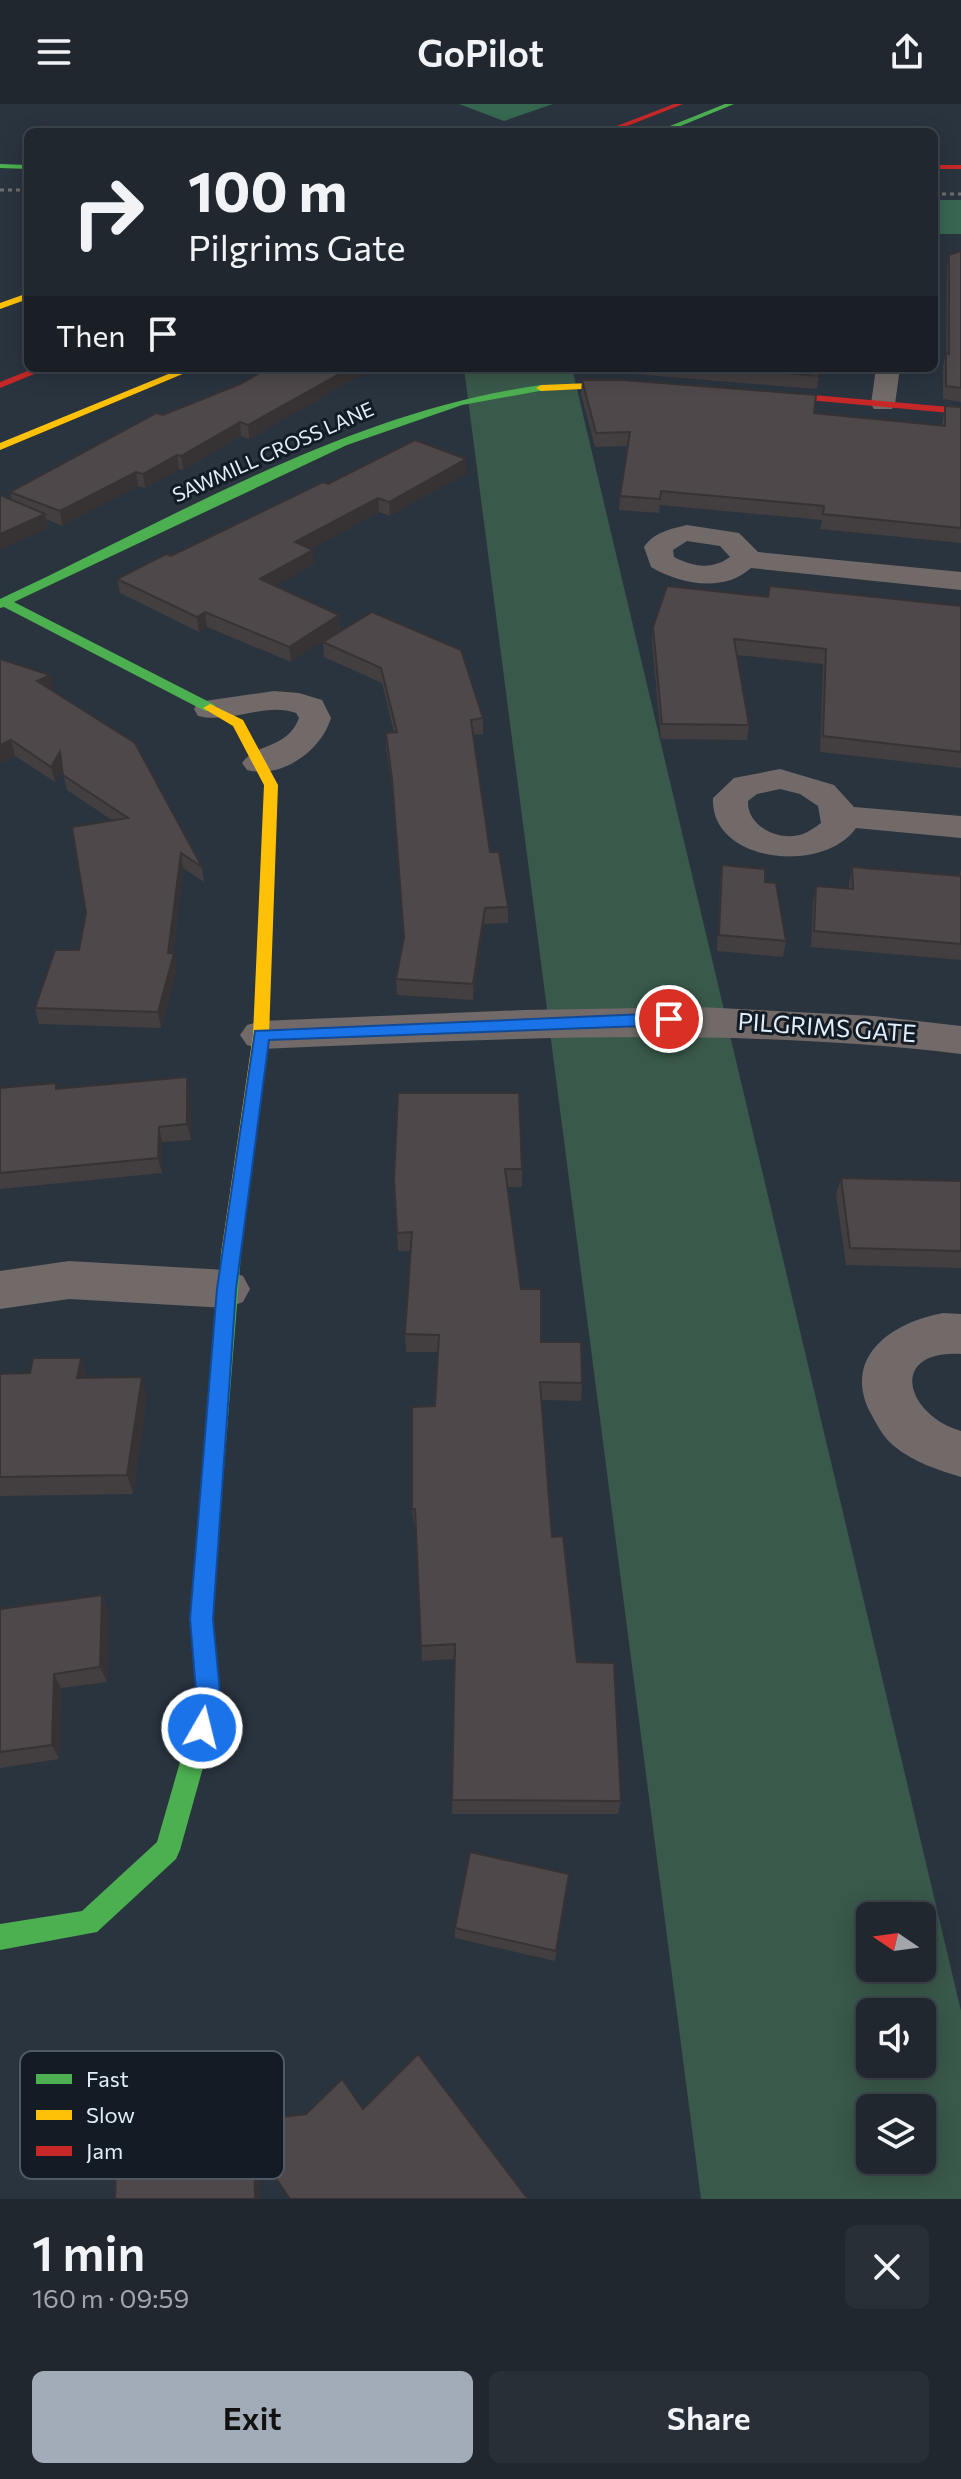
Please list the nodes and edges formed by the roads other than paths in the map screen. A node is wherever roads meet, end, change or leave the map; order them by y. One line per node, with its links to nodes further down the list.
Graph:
1 (680, 104): 3 (main road)
2 (731, 104): 4 (main road)
3 (616, 128)
4 (669, 128)
5 (0, 166): 6 (main road)
6 (24, 167)
7 (938, 167): 8 (main road)
8 (961, 167)
9 (24, 297): 10 (main road)
10 (0, 306)
11 (34, 372): 14 (main road)
12 (182, 372): 19 (main road)
13 (887, 372): 17 (street)
14 (0, 385)
15 (662, 385): 22 (main road, SAWMILL CROSS LANE)
16 (734, 391): 17 (main road)
17 (883, 404): 18 (main road)
18 (961, 411)
19 (0, 447)
20 (744, 559): 21 (street)
21 (961, 581)
22 (2, 603): 23 (main road)
23 (210, 709): 24 (main road); 24 (street)
24 (259, 763): 27 (main road)
25 (840, 817): 26 (street)
26 (961, 827)
27 (261, 1035): 28 (street, PILGRIMS GATE); 29 (main road)
28 (961, 1040)
29 (226, 1289): 30 (street); 33 (main road)
30 (0, 1290)
31 (961, 1334): 32 (street)
32 (961, 1454)
33 (0, 1937)

